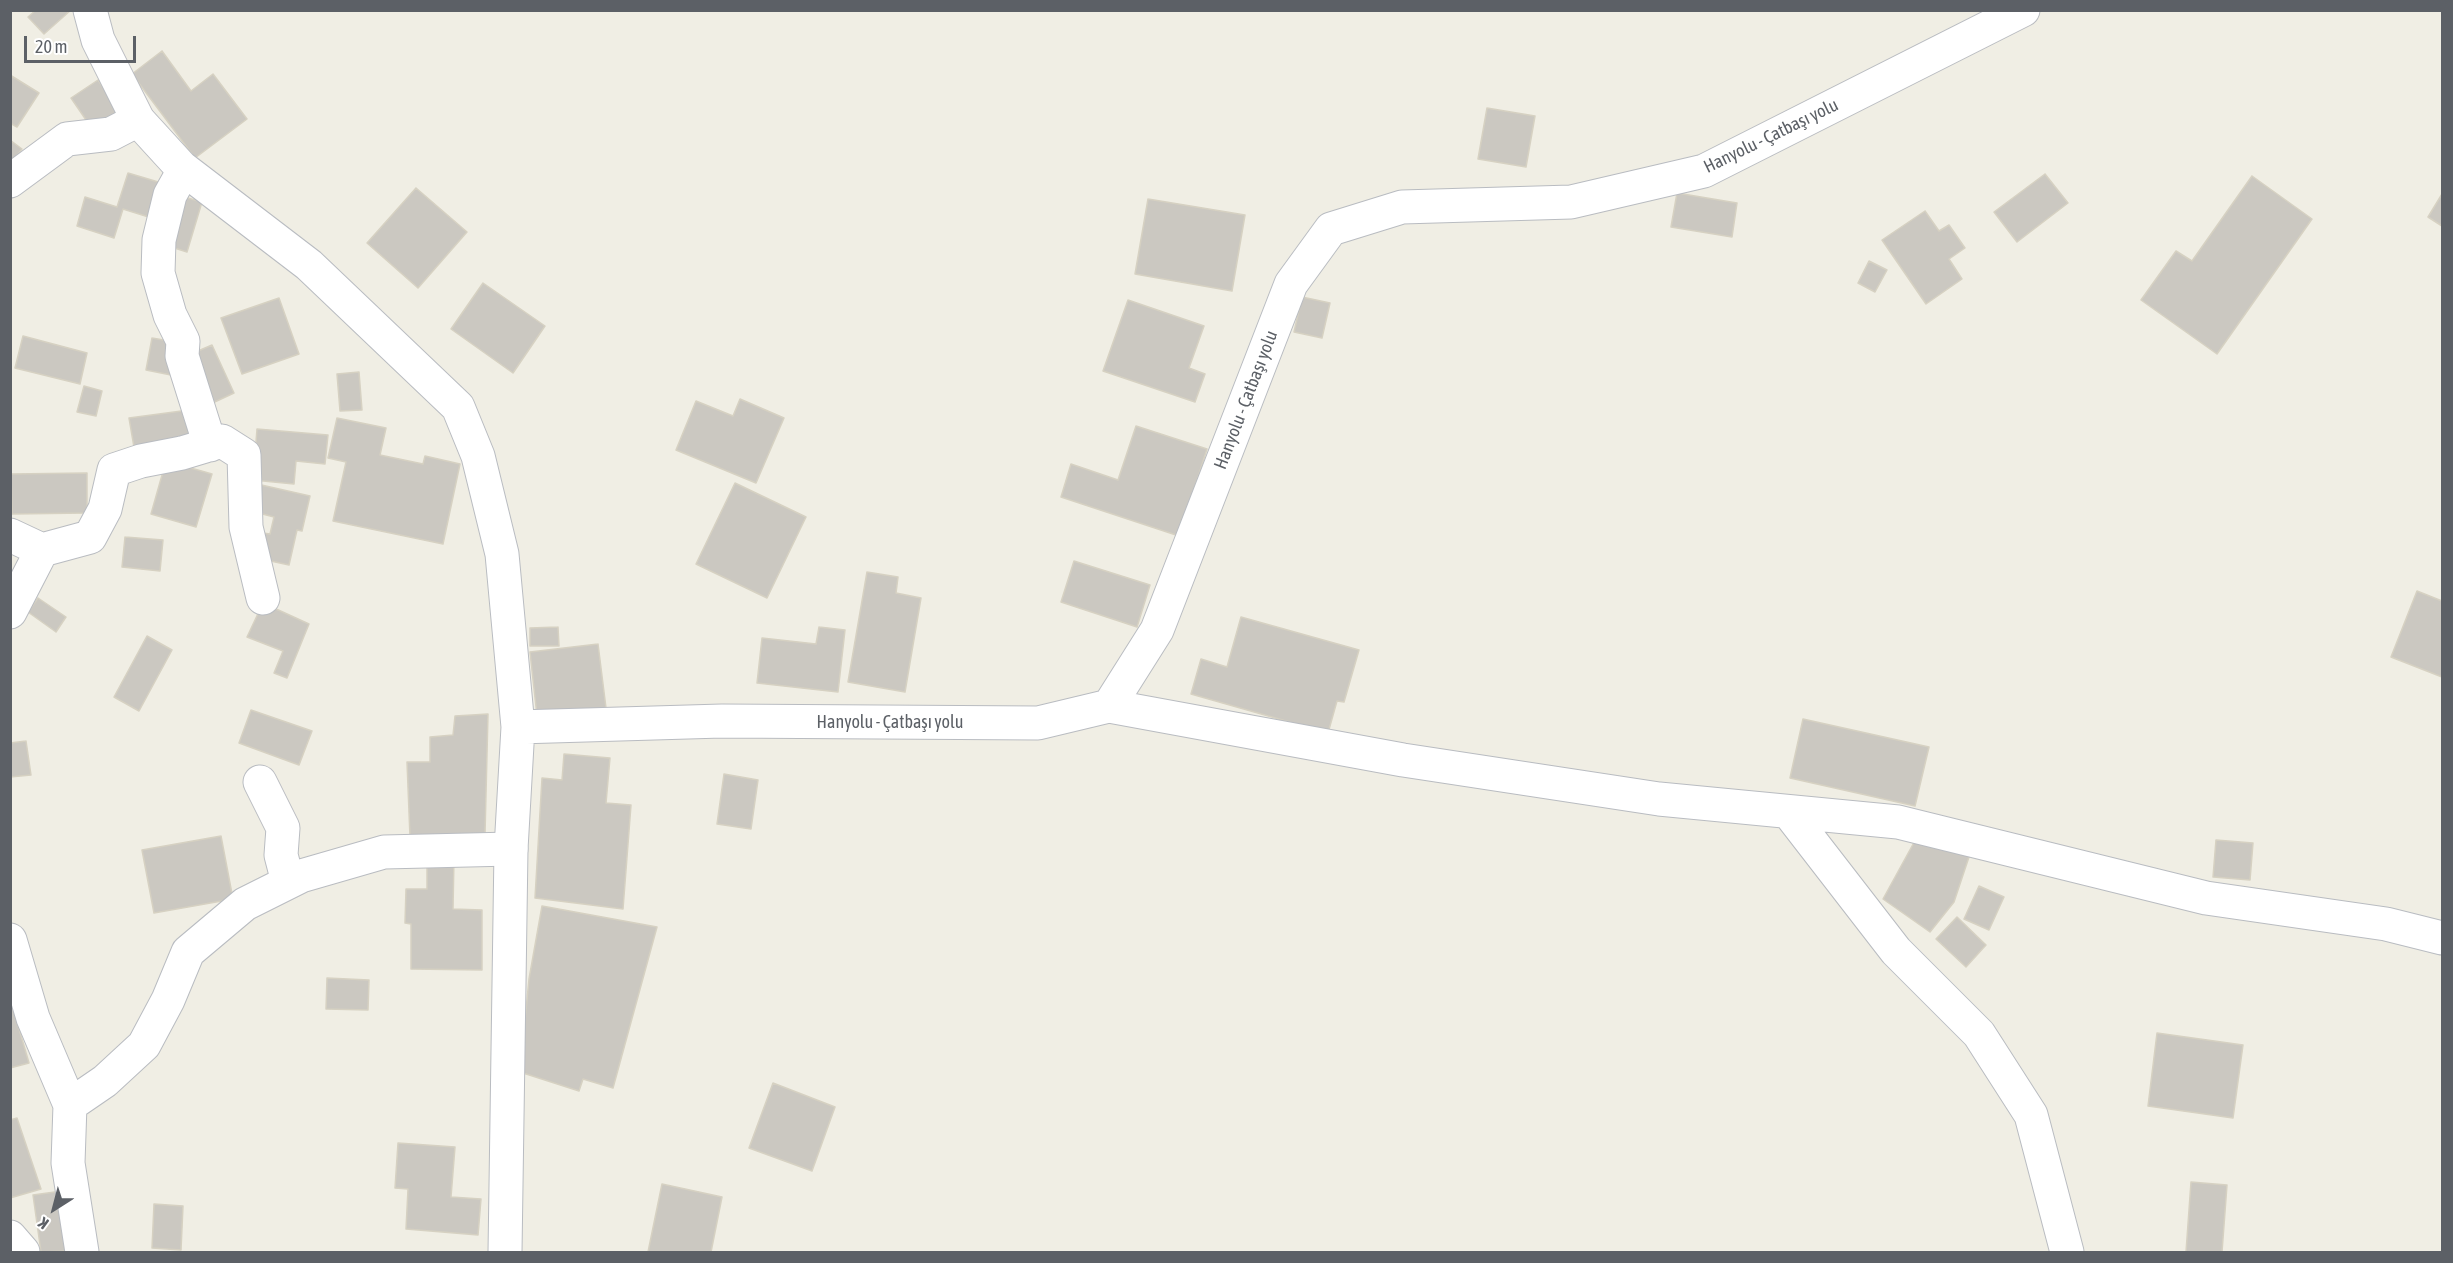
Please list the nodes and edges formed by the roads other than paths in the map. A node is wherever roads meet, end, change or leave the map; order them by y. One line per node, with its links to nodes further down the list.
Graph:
1 (90, 10): 3 (street)
2 (2023, 10): 11 (street, Hanyolu - Çatbaşı yolu)
3 (138, 120): 4 (street); 5 (street)
4 (184, 170): 6 (street); 12 (street)
5 (10, 181)
6 (210, 445): 8 (street); 9 (street)
7 (10, 535): 8 (street)
8 (42, 550): 10 (street)
9 (263, 598)
10 (10, 612)
11 (1109, 706): 12 (street, Hanyolu - Çatbaşı yolu); 14 (street)
12 (518, 727): 15 (street)
13 (260, 782): 16 (street)
14 (1790, 814): 17 (street); 24 (street)
15 (511, 849): 16 (street); 23 (street)
16 (288, 882): 19 (street)
17 (2442, 938)
18 (10, 940): 19 (street)
19 (70, 1105): 22 (street)
20 (10, 1237): 21 (street)
21 (23, 1252)
22 (82, 1252)
23 (505, 1252)
24 (2067, 1252)

